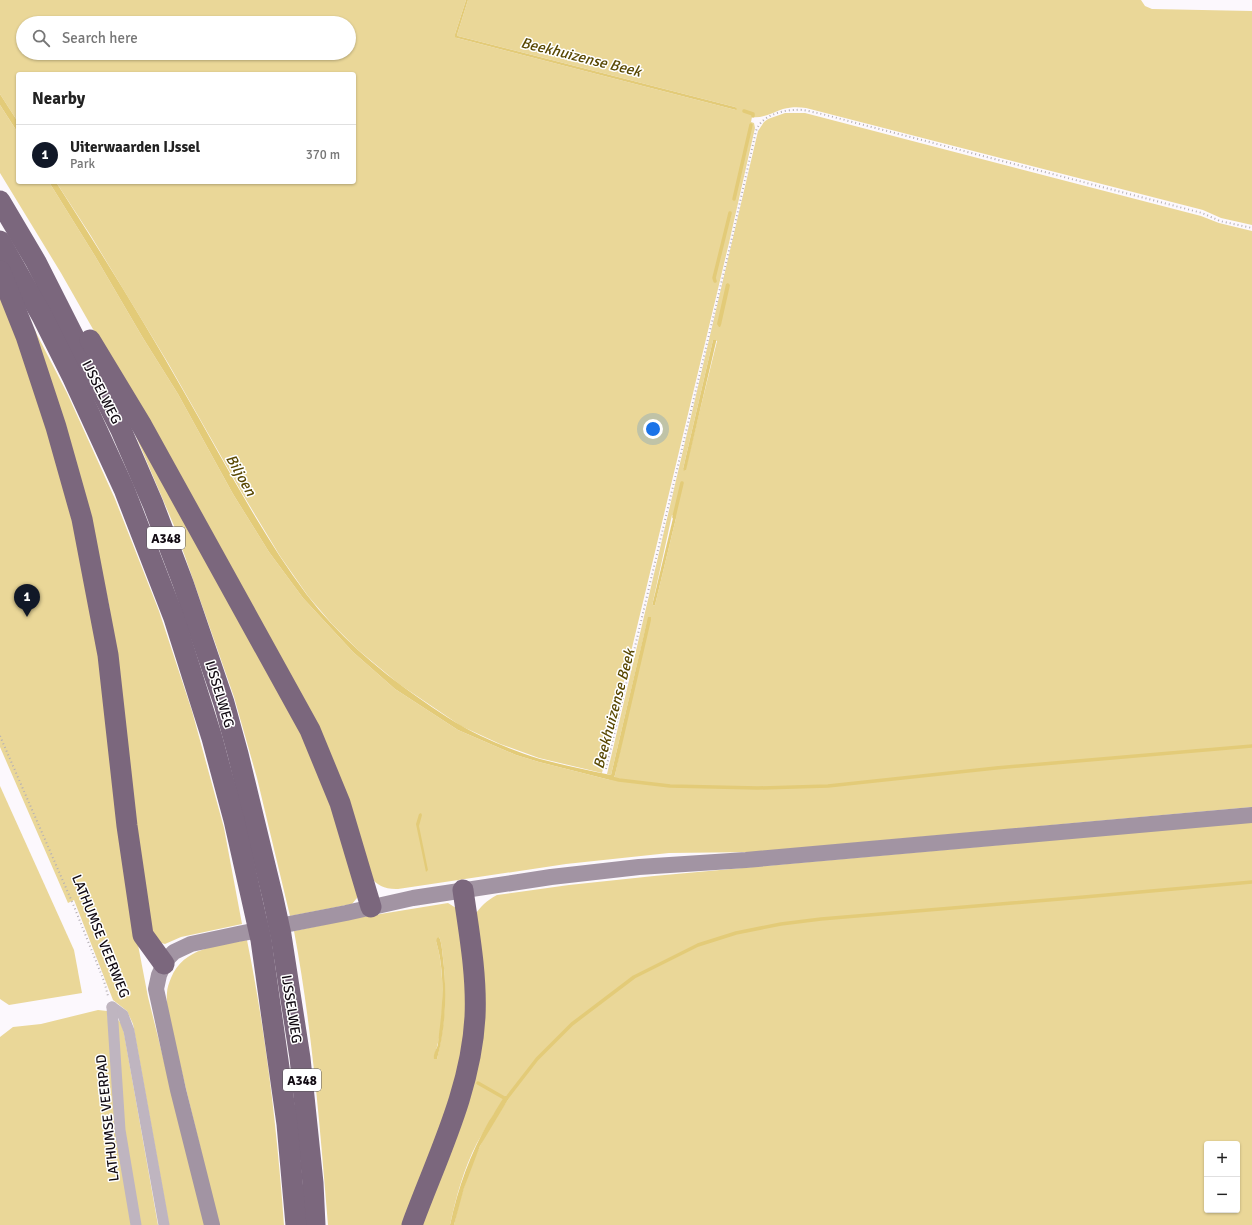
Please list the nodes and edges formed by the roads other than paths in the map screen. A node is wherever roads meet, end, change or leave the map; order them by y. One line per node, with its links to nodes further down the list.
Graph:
1 (0, 201): 3 (highway, IJSSELWEG / A348)
2 (0, 240): 8 (highway, IJSSELWEG / A348)
3 (36, 262): 7 (highway, A348); 8 (highway, IJSSELWEG / A348)
4 (0, 271): 9 (highway)
5 (1252, 815): 6 (main road)
6 (463, 890): 7 (main road); 16 (highway)
7 (371, 907): 9 (main road)
8 (271, 938): 14 (highway, IJSSELWEG / A348); 15 (highway, IJSSELWEG / A348)
9 (164, 964): 13 (main road)
10 (112, 1007): 11 (street, LATHUMSE VEERPAD); 12 (street, LATHUMSE VEERWEG)
11 (136, 1225)
12 (164, 1225)
13 (212, 1225)
14 (296, 1225)
15 (315, 1225)
16 (412, 1225)

